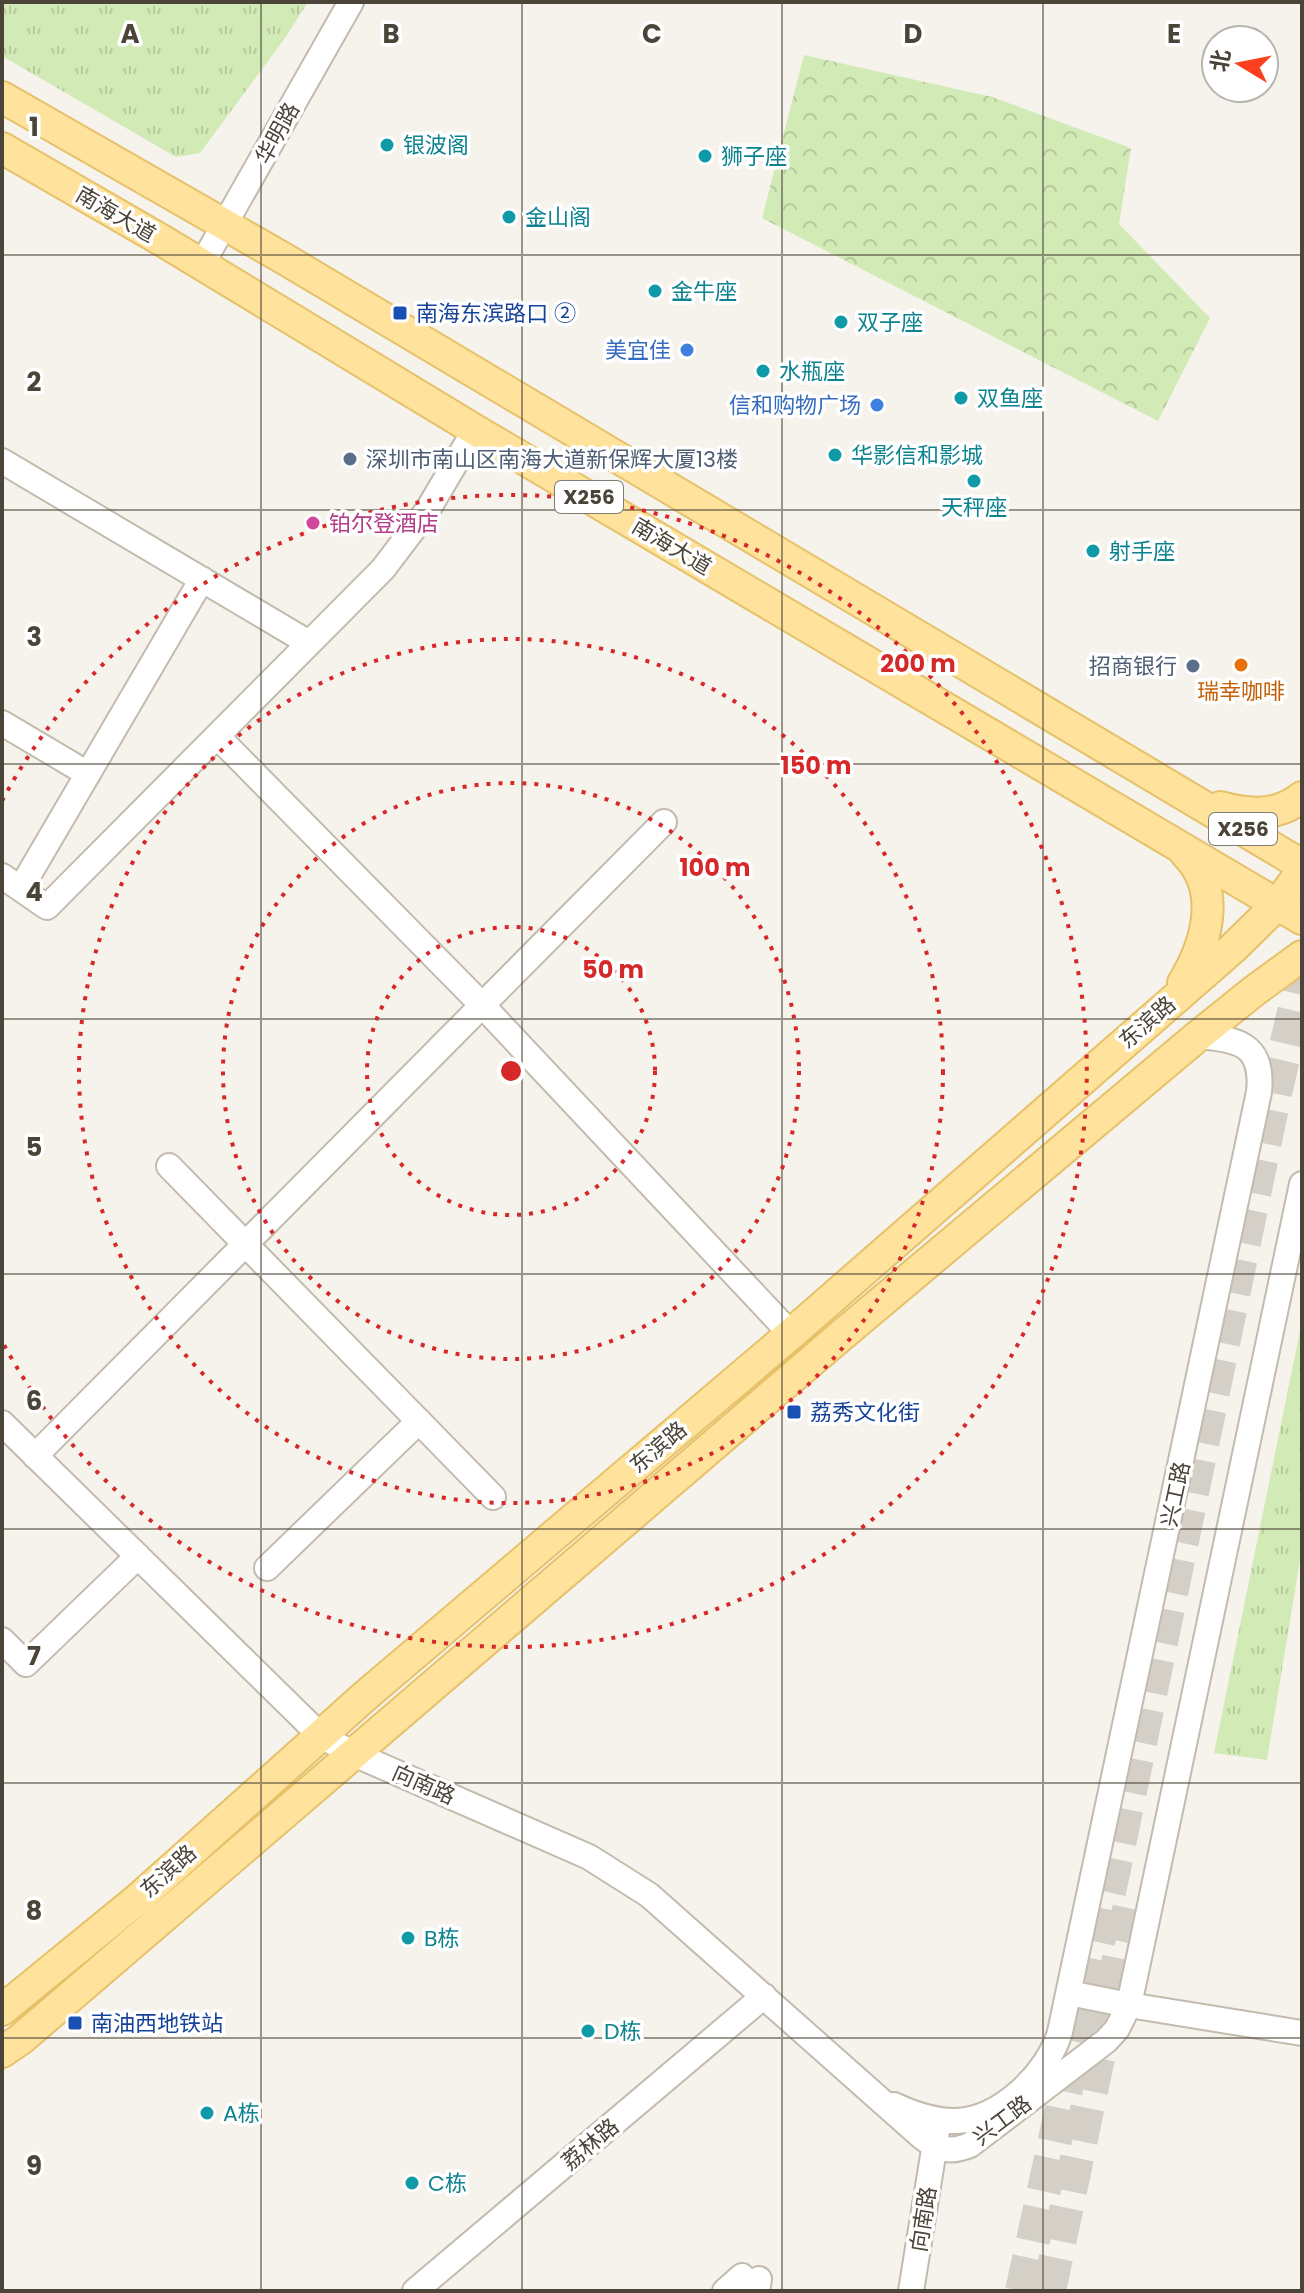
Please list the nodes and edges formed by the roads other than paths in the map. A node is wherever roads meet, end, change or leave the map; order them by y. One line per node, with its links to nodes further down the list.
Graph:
1 (351, 2): 4 (street, 华明路)
2 (2, 97): 4 (main road, 南海大道 / X256)
3 (2, 148): 5 (main road, 南海大道 / X256)
4 (225, 225): 5 (street, 华明路); 13 (main road, 南海大道 / X256)
5 (202, 264): 6 (main road, 南海大道 / X256)
6 (475, 430): 9 (street); 16 (main road, 南海大道 / X256)
7 (2, 461): 8 (street)
8 (202, 579): 9 (street); 12 (street)
9 (309, 643): 11 (street)
10 (2, 723): 12 (street)
11 (217, 736): 19 (street); 22 (street)
12 (88, 774): 19 (street)
13 (1185, 793): 14 (main road); 17 (main road, 南海大道 / X256)
14 (1302, 797)
15 (664, 822): 22 (street)
16 (1176, 844): 20 (main road, 南海大道 / X256); 23 (main road)
17 (1302, 865)
18 (1302, 871): 20 (main road, 东滨路)
19 (12, 882)
20 (1290, 912): 23 (main road, 东滨路)
21 (1302, 956): 24 (main road, 东滨路)
22 (482, 1005): 27 (street); 28 (street)
23 (1158, 1012): 28 (main road, 东滨路)
24 (1198, 1036): 37 (main road, 东滨路); 38 (street, 兴工路)
25 (169, 1166): 27 (street)
26 (1302, 1184): 40 (street, 兴工路)
27 (245, 1245): 29 (street); 31 (street)
28 (791, 1334): 36 (main road, 东滨路)
29 (419, 1421): 32 (street); 34 (street)
30 (2, 1423): 31 (street, 向南路)
31 (35, 1456): 33 (street, 向南路)
32 (493, 1497)
33 (138, 1556): 35 (street); 36 (street, 向南路)
34 (267, 1568)
35 (2, 1640)
36 (321, 1736): 37 (street, 向南路); 41 (main road, 东滨路)
37 (354, 1754): 39 (street, 向南路); 43 (main road, 东滨路)
38 (1069, 1993): 40 (street); 45 (street, 兴工路)
39 (764, 1996): 44 (street, 向南路); 47 (street, 荔林路)
40 (1129, 2005): 42 (street); 46 (street, 兴工路)
41 (2, 2010)
42 (1302, 2033)
43 (2, 2052)
44 (881, 2099): 45 (street, 向南路); 46 (street, 向南路)
45 (938, 2120): 46 (street, 向南路)
46 (934, 2147): 48 (street, 向南路)
47 (415, 2291)
48 (911, 2291)

